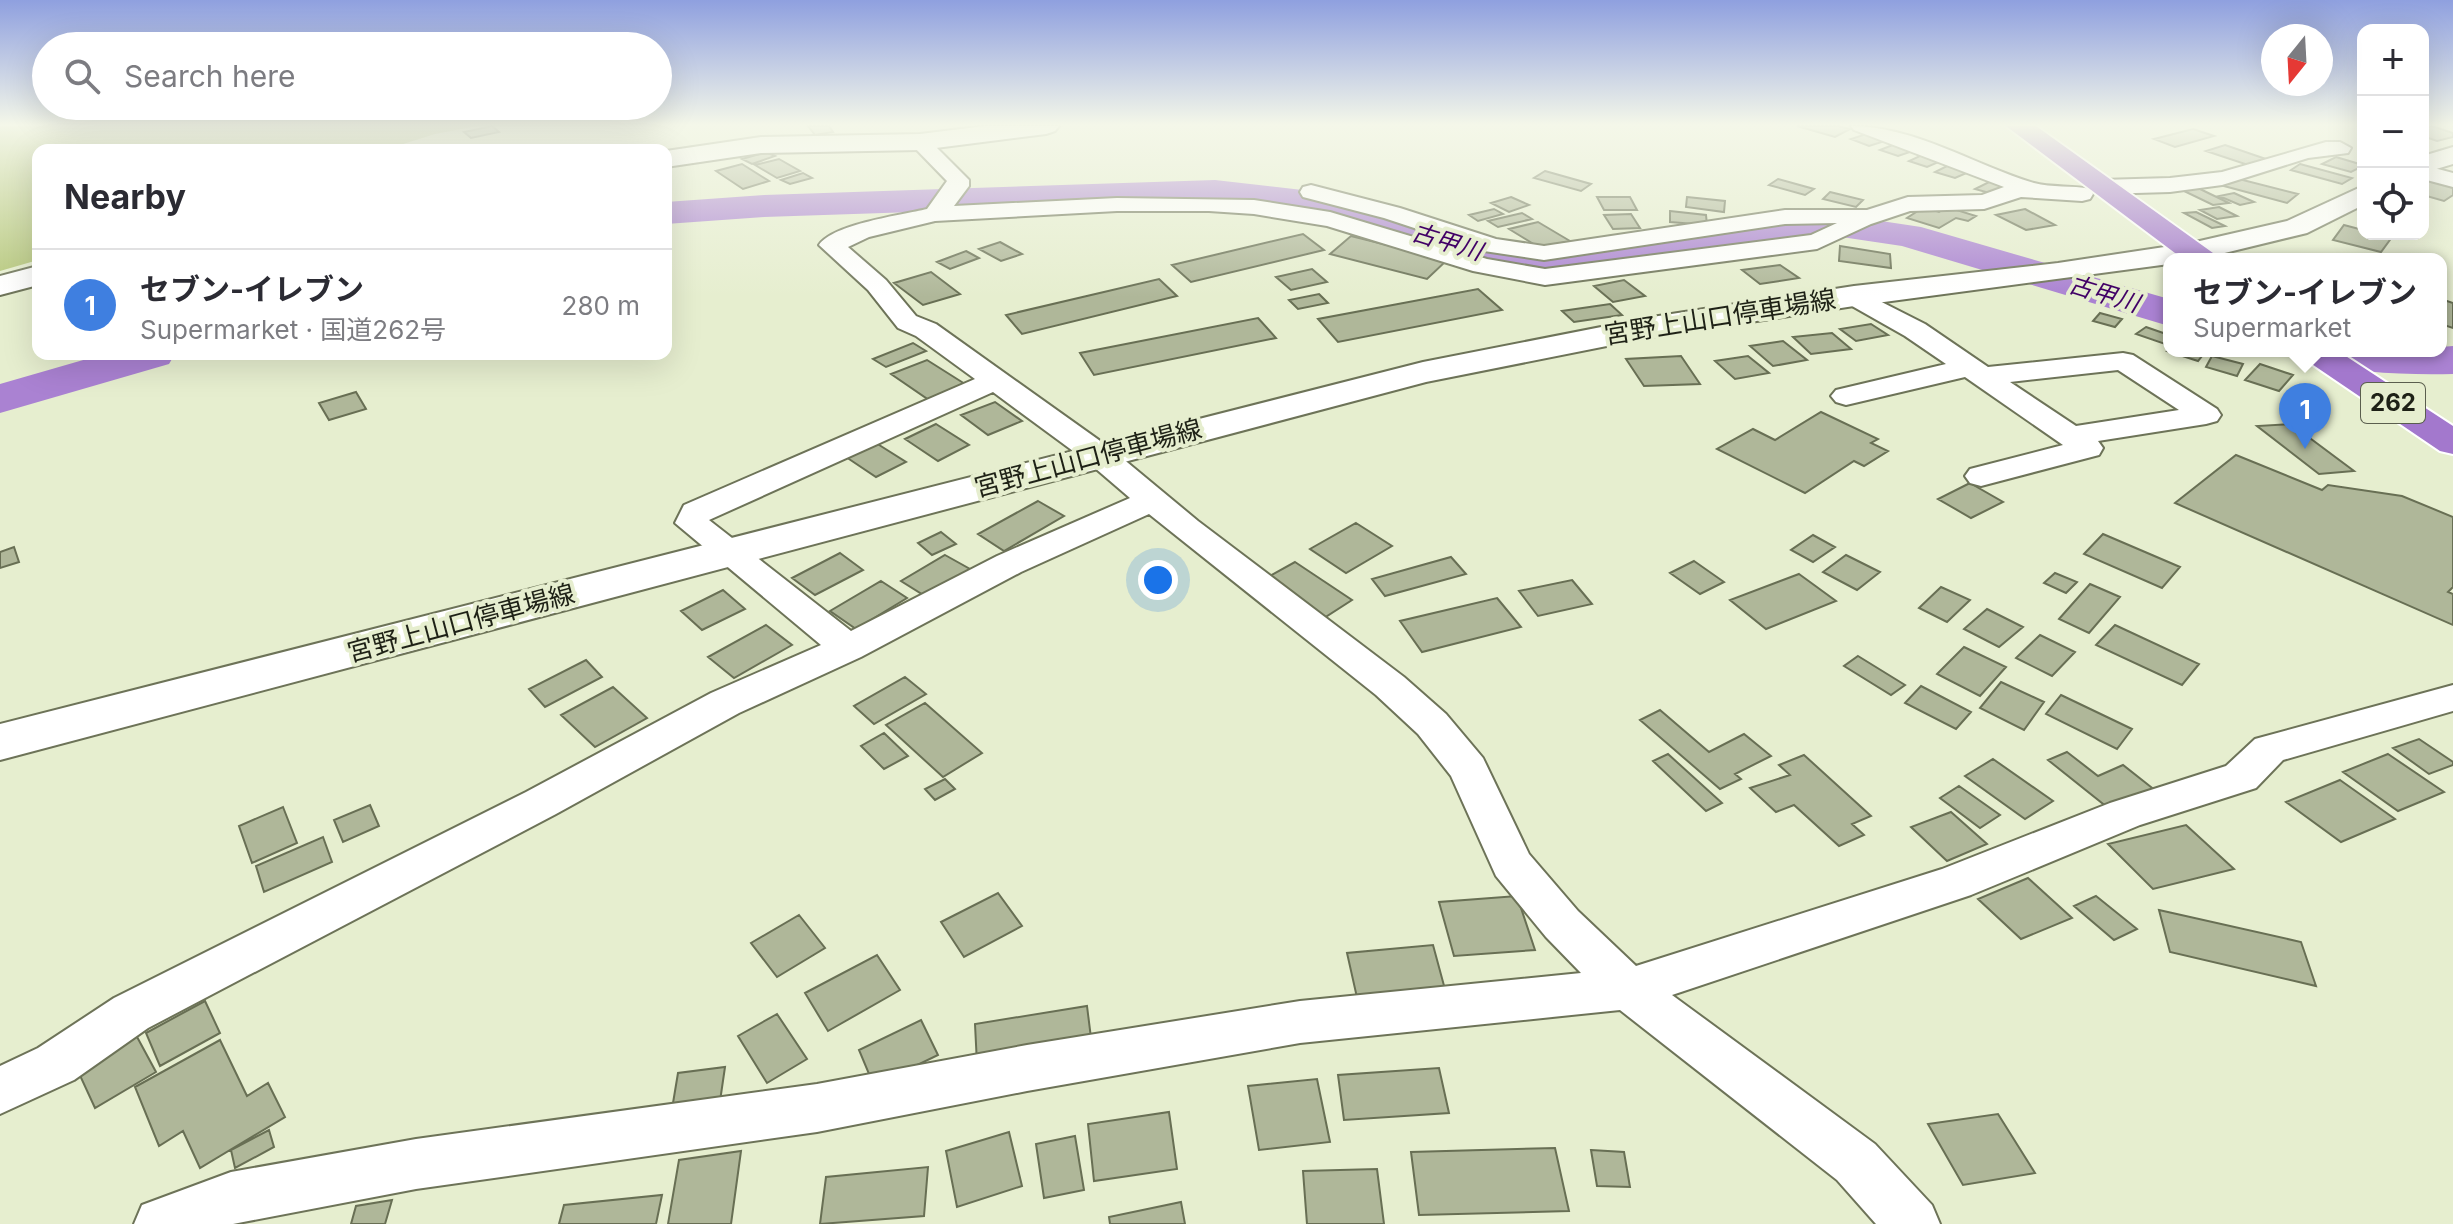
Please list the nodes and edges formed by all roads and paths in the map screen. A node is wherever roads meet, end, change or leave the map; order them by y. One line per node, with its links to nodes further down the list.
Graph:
1 (958, 183): 12 (street)
2 (1145, 183): 12 (street)
3 (1152, 183): 8 (street)
4 (2013, 183): 11 (street)
5 (2081, 183): 10 (highway)
6 (2084, 183): 10 (highway)
7 (2178, 183): 10 (street)
8 (1268, 186)
9 (1293, 189): 14 (street)
10 (2092, 190): 11 (street); 15 (highway)
11 (2034, 191): 14 (street)
12 (958, 196): 14 (street); 23 (street)
13 (2357, 197): 16 (main road, 宮野上山口停車場線)
14 (1866, 218)
15 (2179, 253)
16 (2199, 253)
17 (2163, 260): 20 (main road, 宮野上山口停車場線)
18 (32, 277): 19 (main road)
19 (0, 286)
20 (1854, 296): 22 (street); 28 (main road, 宮野上山口停車場線)
21 (2343, 358): 25 (highway, 262); 27 (highway, 262)
22 (1976, 372): 24 (street); 26 (street); 26 (street)
23 (995, 381): 28 (street); 31 (street)
24 (1846, 396)
25 (2453, 418)
26 (2070, 436): 29 (street)
27 (2453, 443)
28 (1099, 455): 30 (street); 31 (main road, 宮野上山口停車場線)
29 (1981, 476)
30 (1152, 500): 32 (street); 35 (street)
31 (728, 553): 32 (street); 34 (main road, 宮野上山口停車場線)
32 (848, 648): 36 (street)
33 (2453, 698): 35 (street)
34 (0, 742)
35 (1628, 989): 37 (street); 38 (street)
36 (0, 1091)
37 (162, 1224)
38 (1912, 1224)

